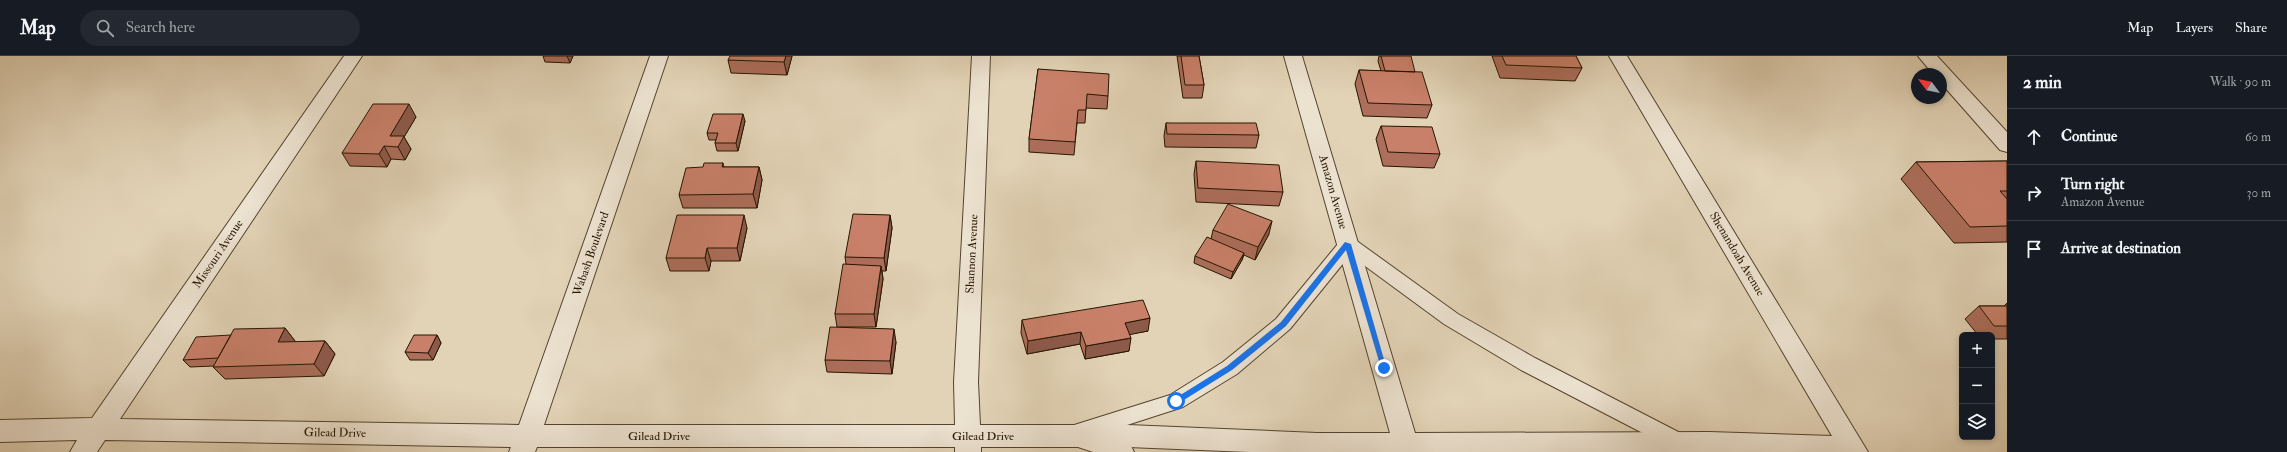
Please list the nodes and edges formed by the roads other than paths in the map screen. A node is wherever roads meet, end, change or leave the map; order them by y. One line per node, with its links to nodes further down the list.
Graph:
1 (353, 56): 9 (street, Missouri Avenue)
2 (659, 56): 12 (street, Wabash Boulevard)
3 (982, 56): 13 (street, Shannon Avenue)
4 (1293, 56): 8 (street, Amazon Avenue)
5 (1618, 56): 16 (street, Shenandoah Avenue)
6 (1928, 56): 7 (street)
7 (2007, 145)
8 (1348, 244): 11 (lane); 14 (street, Amazon Avenue); 15 (lane)
9 (99, 429): 10 (street, Gilead Drive); 12 (street, Gilead Drive); 17 (street, Missouri Avenue)
10 (0, 431)
11 (1066, 436): 13 (street, Gilead Drive); 14 (street, Gilead Drive); 18 (lane)
12 (525, 444): 13 (street, Gilead Drive)
13 (968, 444)
14 (1407, 448): 15 (street)
15 (1676, 448): 16 (street)
16 (1854, 450)
17 (83, 452)
18 (1124, 452)

